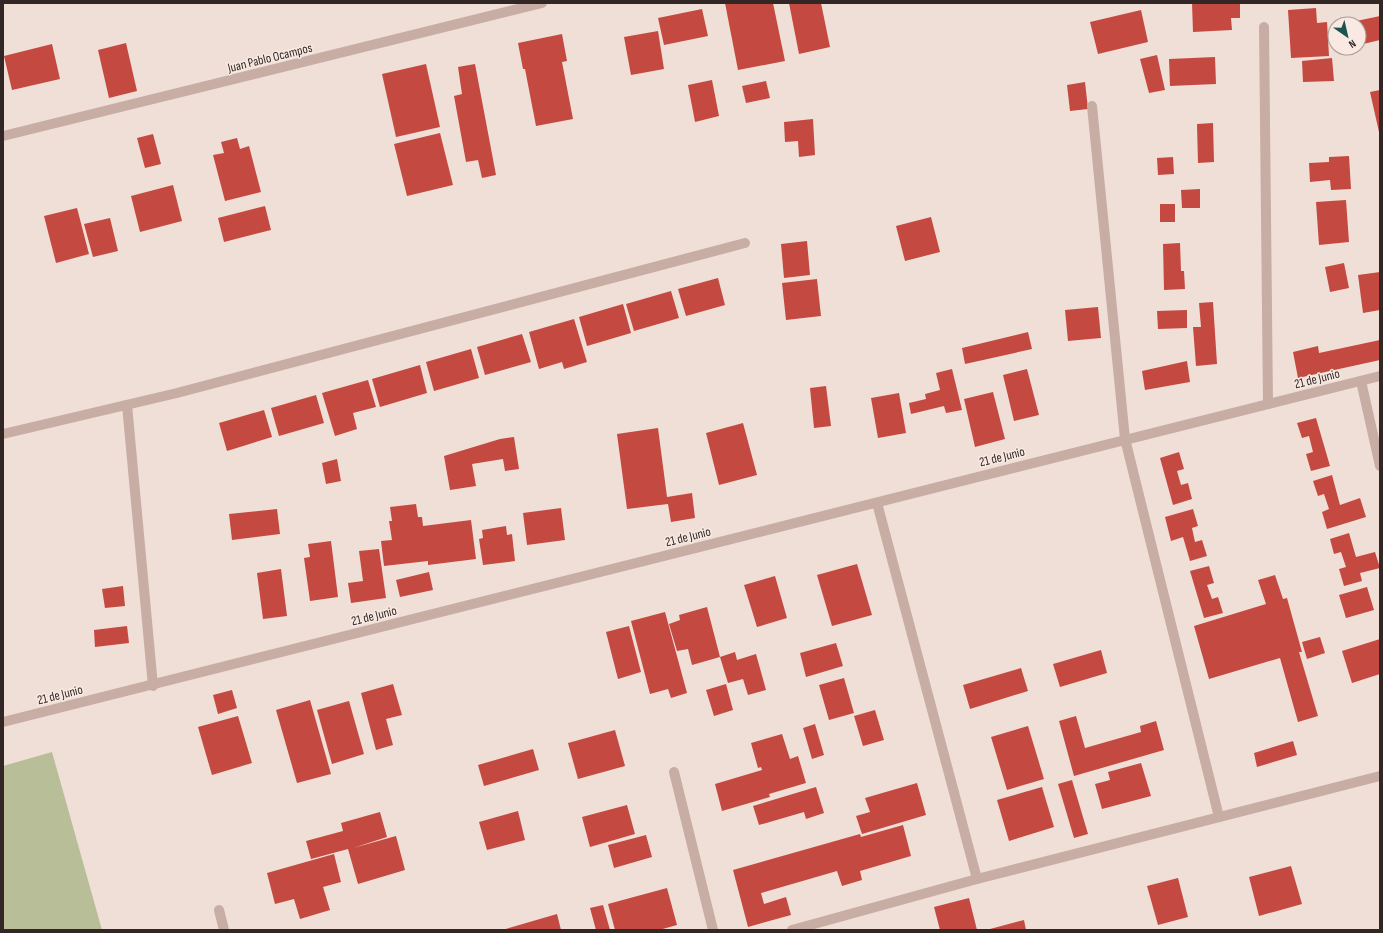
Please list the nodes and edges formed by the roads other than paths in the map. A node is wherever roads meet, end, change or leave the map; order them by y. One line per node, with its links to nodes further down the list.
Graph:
1 (542, 3): 4 (street, Juan Pablo Ocampos)
2 (1264, 27): 9 (street)
3 (1092, 106): 11 (street)
4 (3, 136)
5 (745, 243): 8 (street)
6 (1380, 376): 7 (street, 21 de Junio)
7 (1361, 381): 9 (street, 21 de Junio); 12 (street)
8 (126, 404): 10 (street); 14 (street)
9 (1268, 404): 11 (street, 21 de Junio)
10 (3, 434)
11 (1125, 438): 13 (street, 21 de Junio); 18 (street)
12 (1380, 466)
13 (877, 502): 14 (street, 21 de Junio); 19 (street)
14 (153, 686): 15 (street, 21 de Junio)
15 (3, 722)
16 (674, 772): 22 (street)
17 (1380, 776): 18 (street)
18 (1220, 817): 19 (street)
19 (977, 879): 23 (street)
20 (218, 910): 21 (street)
21 (224, 930)
22 (713, 930)
23 (792, 930)

